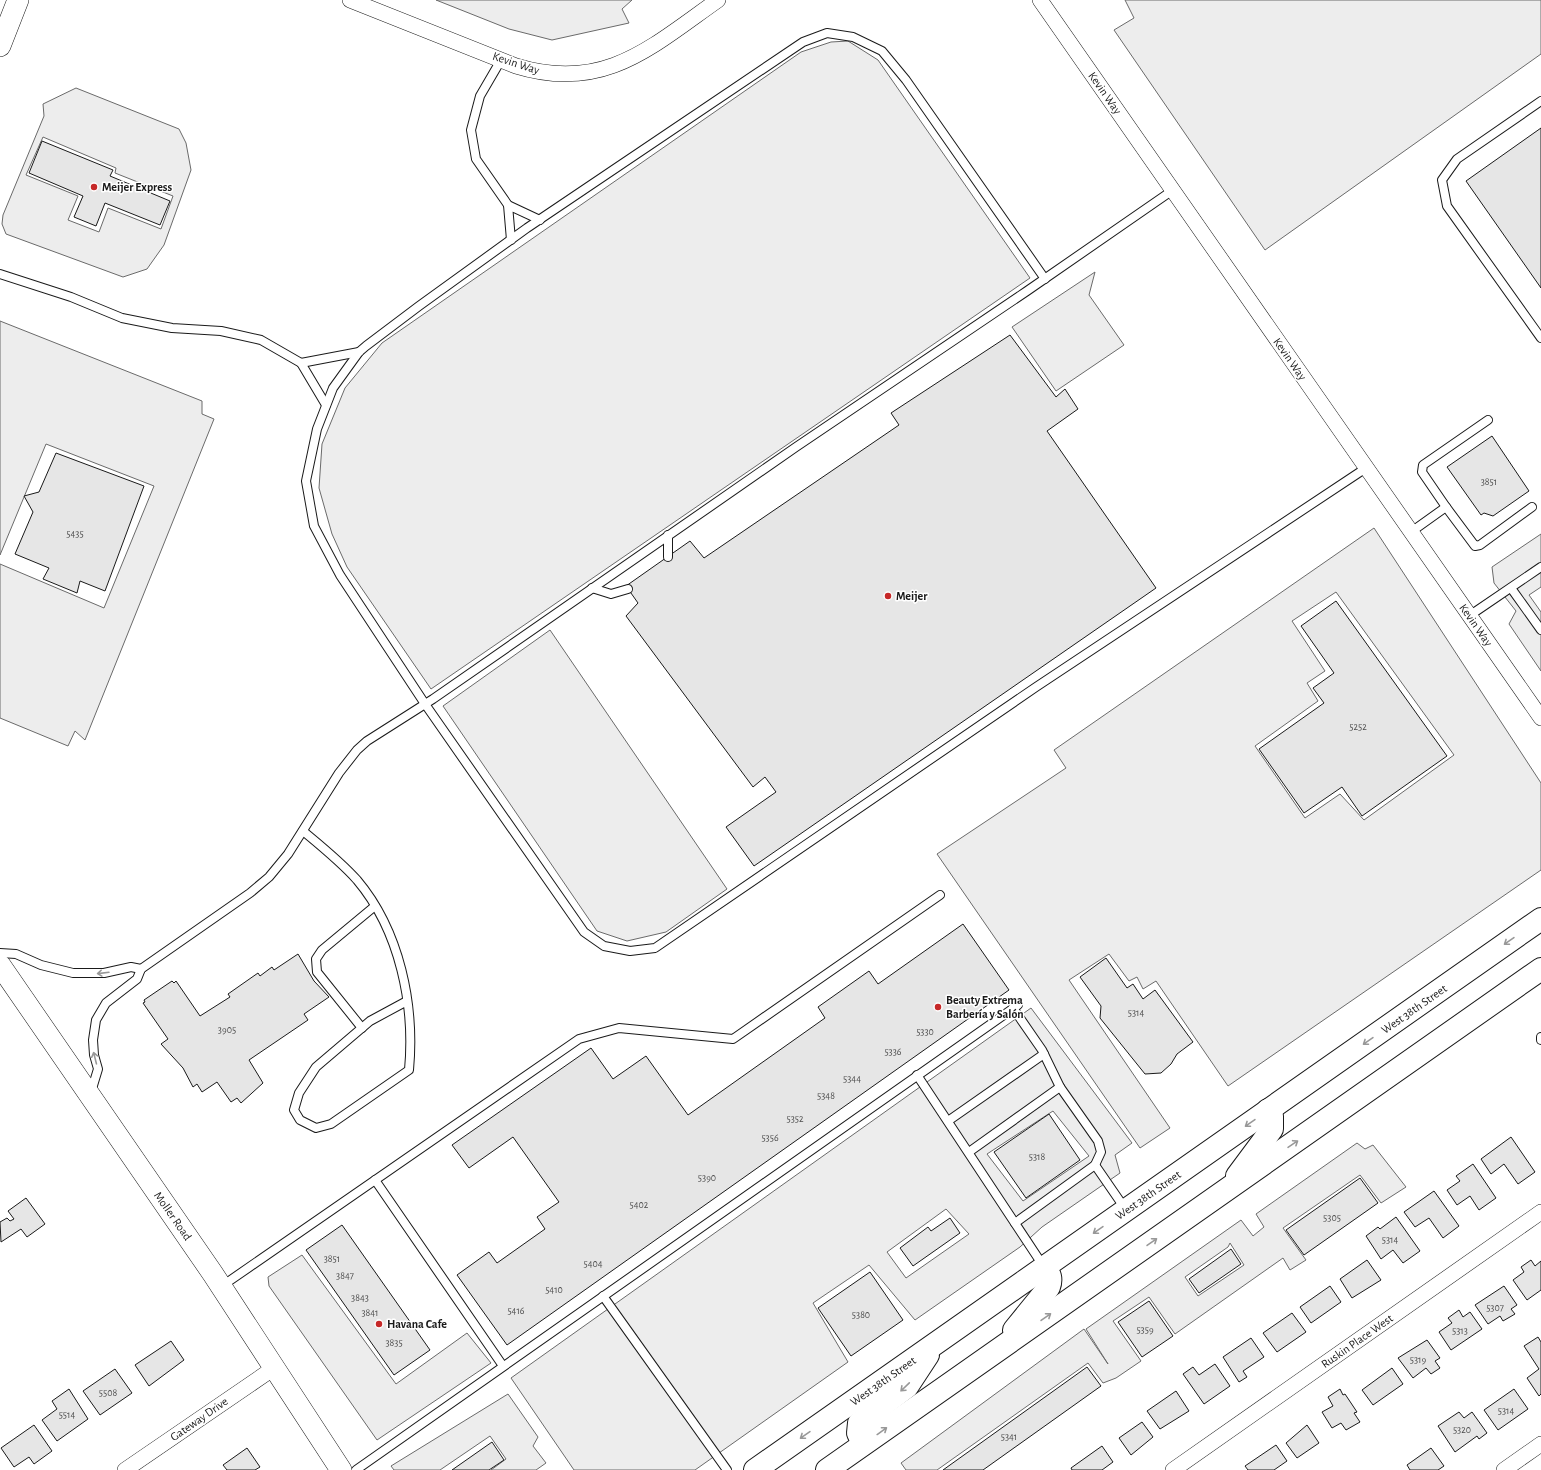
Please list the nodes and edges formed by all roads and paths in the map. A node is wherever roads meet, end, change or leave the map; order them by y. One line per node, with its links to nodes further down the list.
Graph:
1 (18, 0): 5 (main road)
2 (350, 0): 6 (street, Kevin Way)
3 (718, 0): 6 (street, Kevin Way)
4 (1040, 0): 8 (street, Kevin Way)
5 (0, 46)
6 (501, 60): 9 (lane)
7 (1541, 101): 14 (lane)
8 (1173, 190): 13 (lane); 19 (street, Kevin Way)
9 (508, 205): 10 (lane); 11 (lane)
10 (540, 220): 11 (lane); 13 (lane)
11 (511, 240): 15 (lane)
12 (0, 274): 16 (lane)
13 (1045, 279): 23 (lane)
14 (1541, 338)
15 (359, 352): 16 (lane); 17 (lane)
16 (302, 363): 17 (lane)
17 (326, 405): 31 (lane)
18 (1488, 420): 20 (lane)
19 (1366, 468): 22 (street, Kevin Way); 31 (lane)
20 (1446, 507): 21 (lane); 22 (lane)
21 (1532, 507)
22 (1411, 532): 29 (street, Kevin Way)
23 (668, 535): 24 (lane); 26 (lane)
24 (668, 557)
25 (1541, 567): 27 (lane)
26 (592, 588): 28 (lane); 31 (lane)
27 (1511, 588): 29 (lane); 30 (lane)
28 (628, 589)
29 (1469, 616): 32 (street, Kevin Way)
30 (1541, 630)
31 (425, 704): 33 (lane)
32 (1541, 718)
33 (303, 831): 35 (lane); 39 (lane)
34 (940, 895): 51 (lane)
35 (375, 906): 41 (lane); 42 (lane)
36 (1541, 919): 47 (main road, West 38th Street, one-way to 47)
37 (0, 953): 39 (lane, one-way to 37)
38 (0, 965): 46 (main road, Moller Road)
39 (141, 969): 46 (lane, one-way to 39)
40 (1541, 969): 52 (main road, one-way to 40)
41 (407, 1001): 42 (lane); 42 (lane)
42 (362, 1028)
43 (1044, 1054): 44 (lane); 45 (lane); 48 (lane)
44 (917, 1075): 48 (lane); 58 (lane)
45 (1060, 1087): 49 (lane); 50 (lane)
46 (90, 1095): 57 (main road, Moller Road)
47 (1268, 1110): 52 (main road); 53 (main road, West 38th Street, one-way to 53)
48 (948, 1121): 49 (lane)
49 (969, 1152): 55 (lane)
50 (1095, 1165): 53 (lane); 55 (lane)
51 (375, 1180): 57 (lane); 61 (lane)
52 (1229, 1186): 60 (main road, one-way to 52)
53 (1126, 1210): 56 (main road, West 38th Street, one-way to 56)
54 (1541, 1212): 71 (street, Ruskin Place West)
55 (1015, 1223): 56 (lane)
56 (1045, 1267): 59 (main road, West 38th Street); 60 (main road)
57 (221, 1286): 62 (main road, Moller Road)
58 (603, 1296): 61 (lane); 68 (lane)
59 (935, 1344): 63 (main road, one-way to 63); 69 (main road, West 38th Street, one-way to 69)
60 (998, 1350): 63 (main road, one-way to 60)
61 (503, 1366): 67 (lane)
62 (274, 1368): 65 (street, Gateway Drive); 66 (main road, Moller Road)
63 (863, 1444): 70 (main road)
64 (1541, 1444): 72 (street)
65 (125, 1470)
66 (341, 1470)
67 (356, 1470)
68 (727, 1470)
69 (755, 1470)
70 (827, 1470)
71 (1173, 1470)
72 (1504, 1470)

